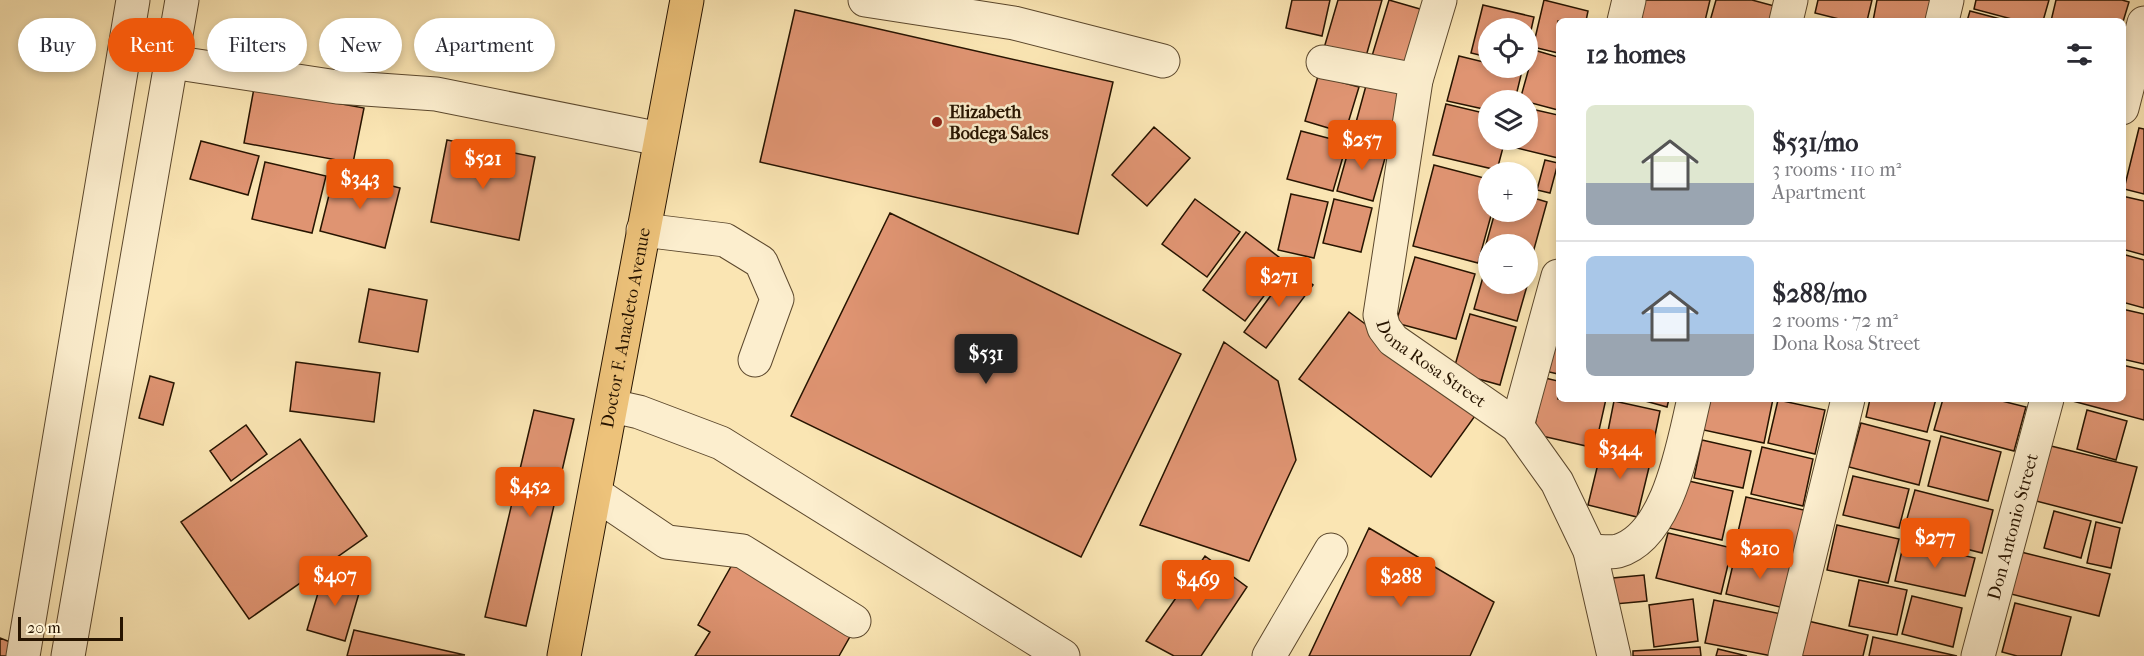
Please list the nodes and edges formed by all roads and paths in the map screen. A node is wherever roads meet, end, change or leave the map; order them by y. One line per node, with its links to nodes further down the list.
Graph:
1 (133, 0): 24 (street)
2 (182, 0): 10 (street)
3 (687, 0): 21 (main road, Doctor F. Anacleto Avenue)
4 (865, 0): 9 (street)
5 (1440, 0): 19 (street, Dona Rosa Street)
6 (1629, 0): 11 (street)
7 (1791, 0): 12 (street)
8 (1947, 0): 13 (street)
9 (1017, 12): 15 (street)
10 (179, 18)
11 (1625, 18)
12 (1787, 18)
13 (1943, 18)
14 (2144, 23): 20 (street)
15 (1163, 61)
16 (1323, 62): 19 (street)
17 (195, 66): 21 (street)
18 (169, 72): 25 (street)
19 (1416, 80): 31 (street, Dona Rosa Street)
20 (2126, 93)
21 (660, 139): 22 (main road, Doctor F. Anacleto Avenue)
22 (643, 230): 26 (street); 30 (main road, Doctor F. Anacleto Avenue)
23 (1556, 284): 31 (street)
24 (77, 343): 25 (street); 36 (street)
25 (122, 352): 37 (street)
26 (755, 360)
27 (1693, 402): 34 (street)
28 (1847, 402): 42 (street)
29 (2046, 402): 43 (street, Don Antonio Street)
30 (612, 406): 32 (main road, Doctor F. Anacleto Avenue); 39 (street)
31 (1517, 426): 34 (street, Dona Rosa Street)
32 (596, 494): 35 (street); 38 (main road, Doctor F. Anacleto Avenue)
33 (1331, 550): 40 (street)
34 (1590, 551): 41 (street, Dona Rosa Street)
35 (854, 621)
36 (23, 656)
37 (68, 656)
38 (564, 656)
39 (1063, 656)
40 (1269, 656)
41 (1614, 656)
42 (1785, 656)
43 (1978, 656)

